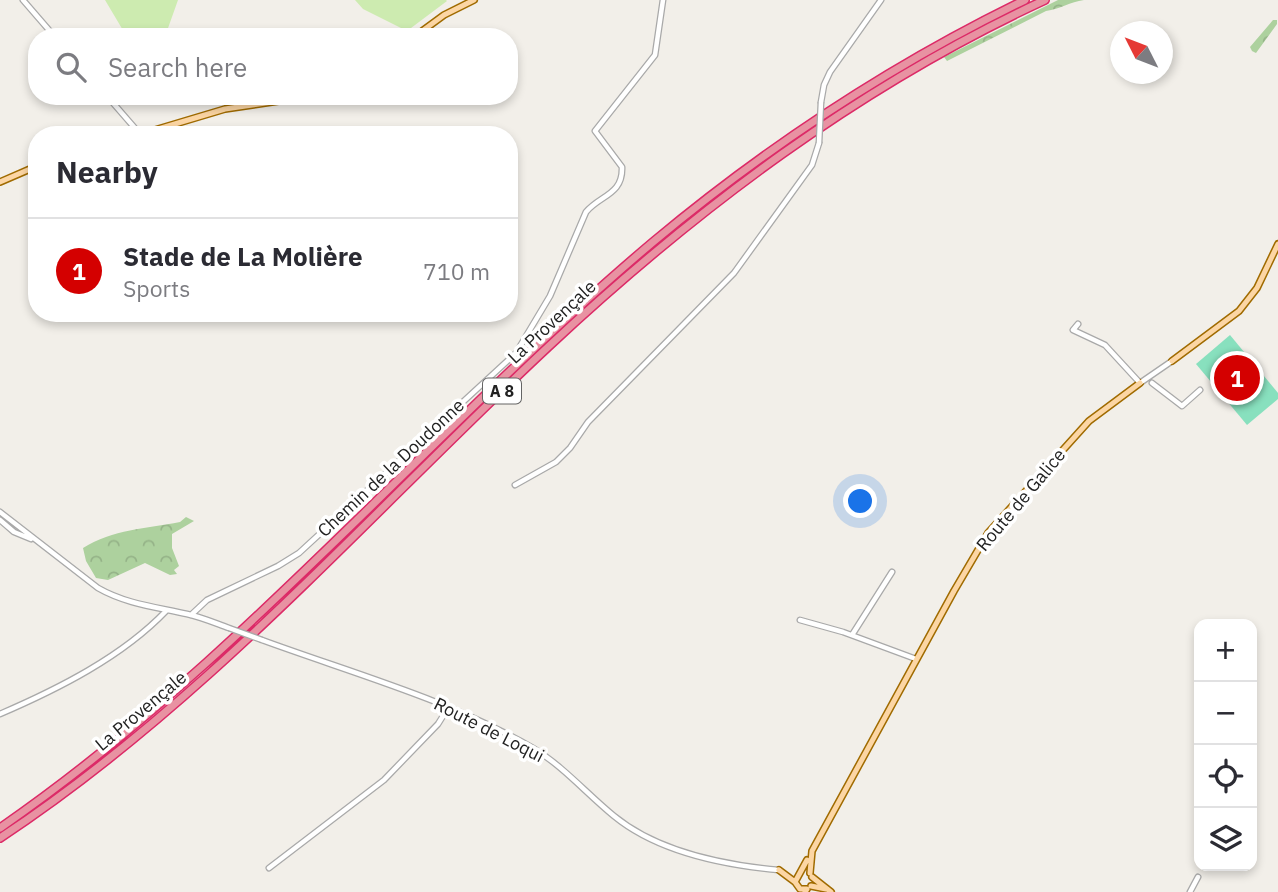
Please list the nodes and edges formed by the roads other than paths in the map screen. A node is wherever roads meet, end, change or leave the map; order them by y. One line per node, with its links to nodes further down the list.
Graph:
1 (23, 0): 7 (street)
2 (474, 0): 8 (main road)
3 (663, 0): 27 (street, Chemin de la Doudonne)
4 (881, 0): 21 (street, bridge)
5 (1025, 0): 33 (highway, La Provençale / A 8)
6 (1045, 0): 34 (highway, La Provençale / A 8)
7 (47, 28)
8 (426, 28)
9 (115, 105): 11 (street)
10 (252, 105): 12 (main road)
11 (132, 126)
12 (167, 126)
13 (28, 170): 14 (main road)
14 (0, 182)
15 (1278, 244): 17 (main road, Route de Galice)
16 (1078, 324): 18 (street)
17 (1172, 361): 18 (street, Route de Galice)
18 (1140, 383): 30 (main road, Route de Galice)
19 (1152, 383): 20 (street)
20 (1200, 390)
21 (515, 485)
22 (0, 512): 24 (street)
23 (0, 520): 24 (street)
24 (36, 540): 26 (street, Route de Loqui)
25 (892, 572): 29 (street)
26 (166, 610): 27 (street, Route de Loqui); 32 (street)
27 (191, 615): 31 (street, Route de Loqui, bridge)
28 (800, 620): 29 (street)
29 (852, 635): 30 (street)
30 (916, 659): 35 (main road, Route de Galice)
31 (449, 708): 36 (street); 37 (street, Route de Loqui)
32 (0, 714)
33 (0, 828)
34 (0, 838)
35 (810, 853): 38 (main road, Route de Galice); 39 (main road)
36 (269, 868)
37 (779, 870): 38 (main road); 41 (main road)
38 (799, 873): 39 (street); 41 (main road, Route de Galice)
39 (811, 875): 42 (street); 43 (main road)
40 (1198, 877): 44 (street)
41 (797, 887): 42 (main road)
42 (808, 889): 43 (main road)
43 (830, 891)
44 (1190, 892)

